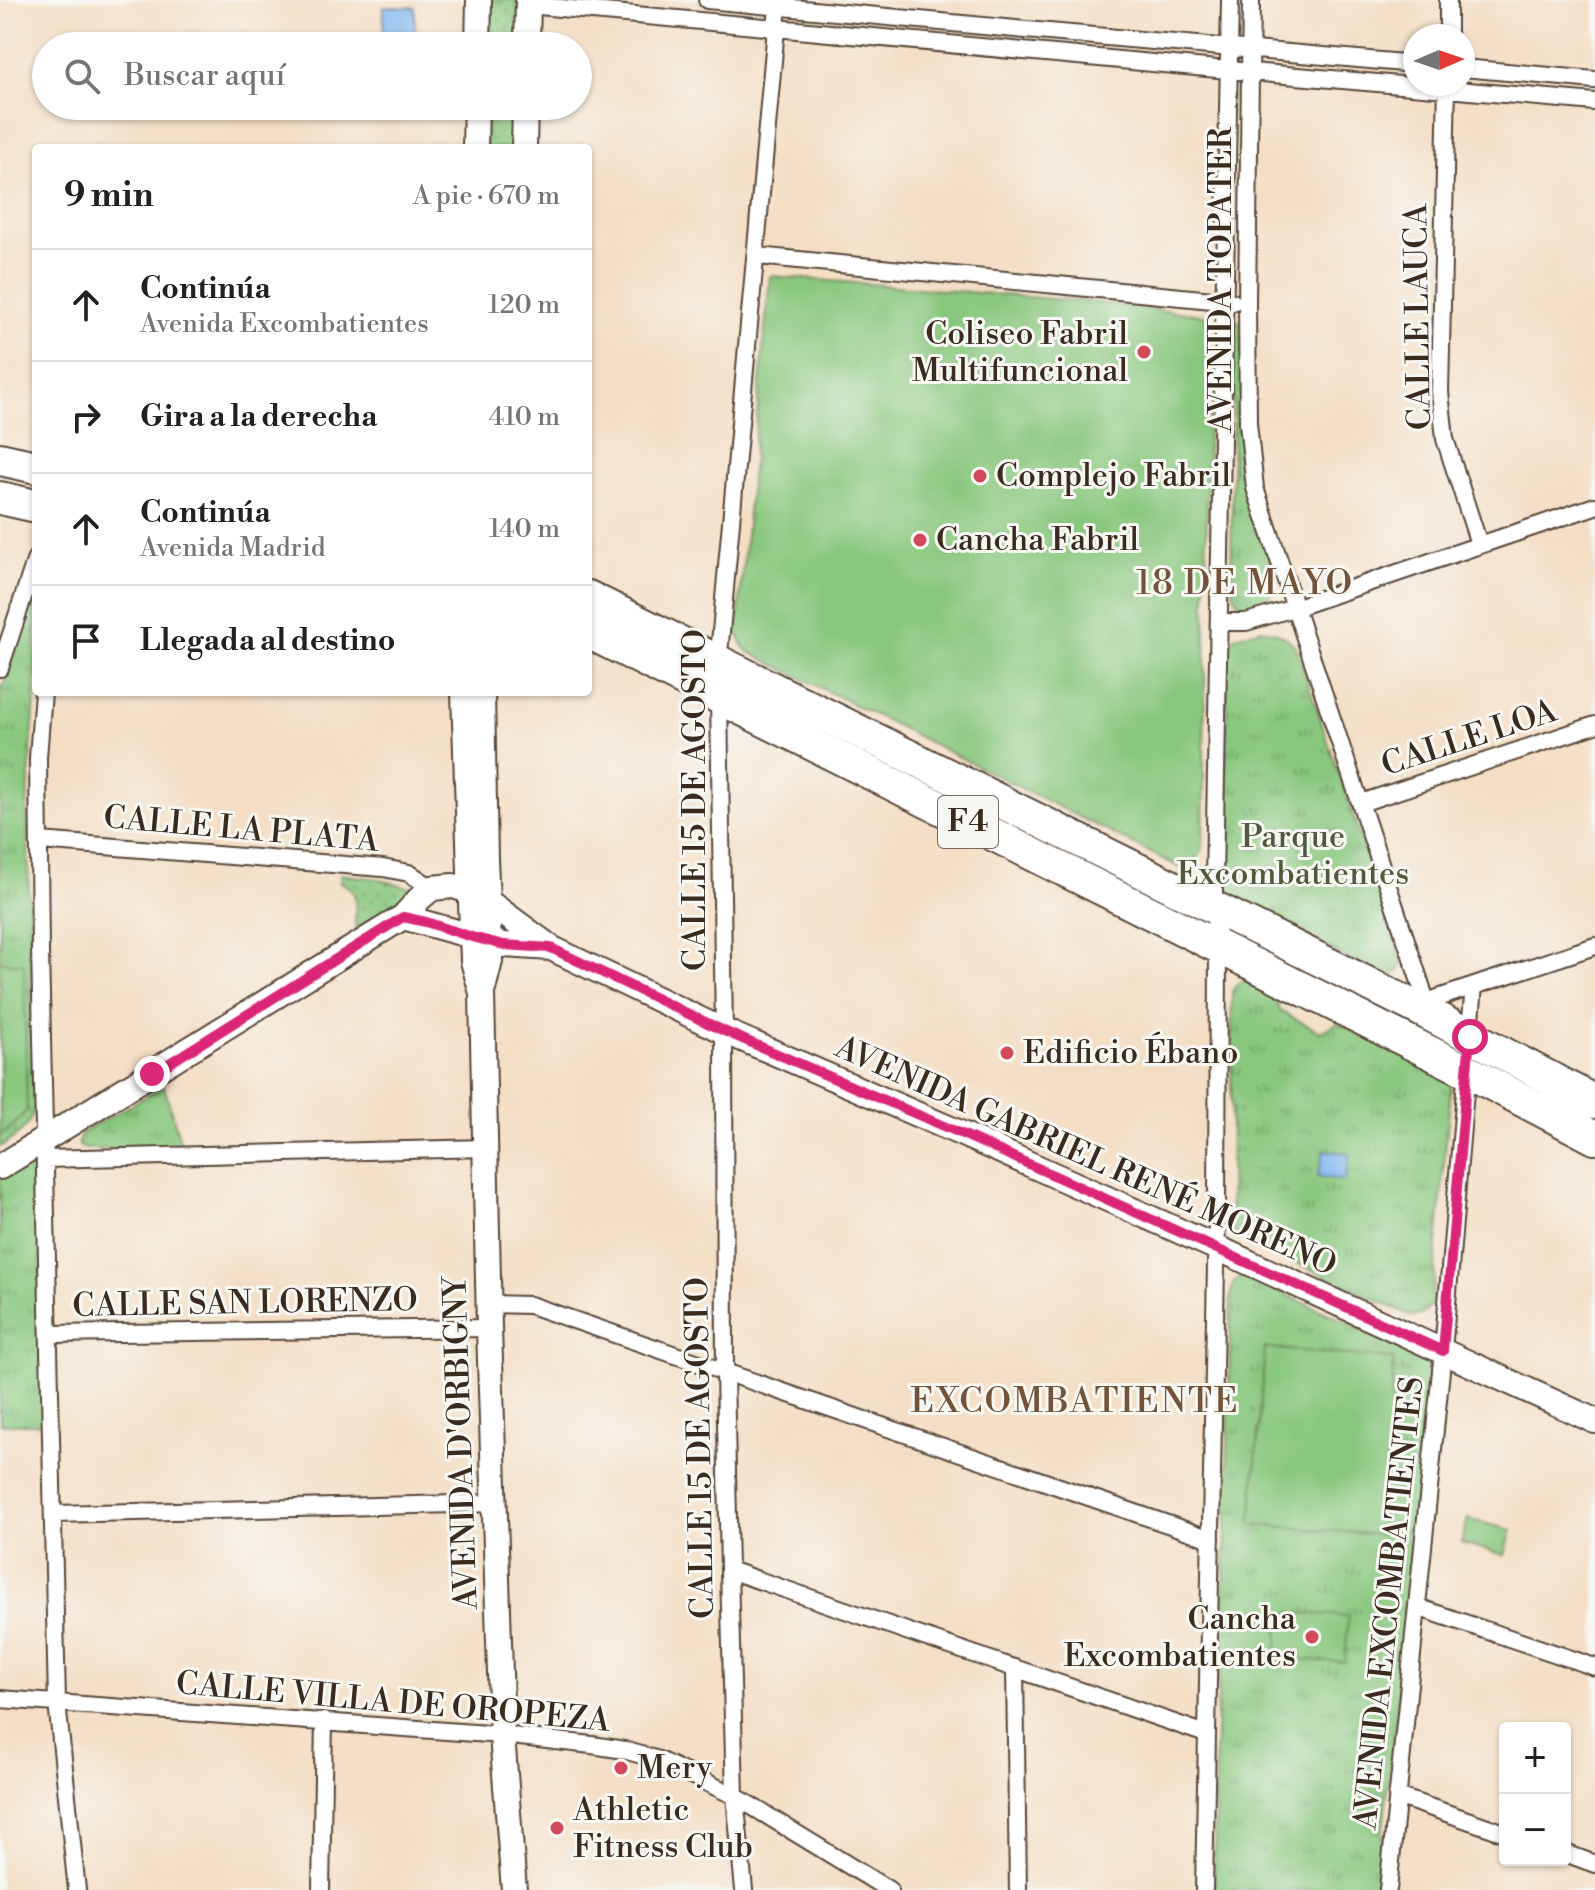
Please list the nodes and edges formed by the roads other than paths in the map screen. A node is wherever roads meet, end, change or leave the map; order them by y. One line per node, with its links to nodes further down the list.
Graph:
1 (479, 0): 10 (street)
2 (707, 0): 7 (street)
3 (1230, 0): 12 (street, AVENIDA TOPATER)
4 (1251, 0): 13 (street, AVENIDA TOPATER)
5 (1448, 0): 8 (street)
6 (528, 2): 9 (street); 11 (street)
7 (779, 3): 9 (street, CALLE 15 DE AGOSTO); 12 (street)
8 (1448, 24)
9 (777, 27): 16 (street); 27 (street, CALLE 15 DE AGOSTO)
10 (478, 32)
11 (527, 32)
12 (1229, 47): 13 (street); 16 (street, AVENIDA TOPATER)
13 (1250, 50): 14 (street); 17 (street, AVENIDA TOPATER)
14 (1403, 63)
15 (1475, 69): 18 (street)
16 (1228, 70): 17 (street); 28 (street, AVENIDA TOPATER)
17 (1250, 72): 19 (street); 29 (street, AVENIDA TOPATER)
18 (1595, 80)
19 (1403, 84)
20 (1475, 90): 22 (street)
21 (1447, 96): 35 (street, CALLE LAUCA)
22 (1595, 102)
23 (476, 120): 25 (street)
24 (525, 120): 26 (street)
25 (475, 144)
26 (524, 144)
27 (757, 256): 28 (street); 41 (street, CALLE 15 DE AGOSTO)
28 (1226, 301): 29 (street); 39 (street, AVENIDA TOPATER)
29 (1247, 303): 38 (street, AVENIDA TOPATER)
30 (0, 459): 31 (highway)
31 (32, 466)
32 (0, 498): 33 (highway)
33 (32, 505)
34 (1595, 506): 35 (street)
35 (1479, 544): 38 (street)
36 (31, 592): 42 (street)
37 (592, 599): 41 (highway, F4)
38 (1294, 608): 39 (street); 48 (street, AVENIDA TOPATER)
39 (1220, 622): 52 (street, AVENIDA TOPATER)
40 (592, 634): 46 (highway, F4)
41 (718, 660): 46 (street, CALLE 15 DE AGOSTO); 52 (highway, F4)
42 (0, 668)
43 (43, 696): 49 (street)
44 (464, 696): 51 (street, AVENIDA D'ORBIGNY)
45 (482, 696): 51 (street, AVENIDA D'ORBIGNY)
46 (719, 698): 55 (highway, F4); 60 (street, CALLE 15 DE AGOSTO)
47 (1595, 725): 48 (street, CALLE LOA)
48 (1361, 803): 59 (street, AVENIDA TOPATER)
49 (40, 841): 50 (street, CALLE LA PLATA); 66 (street)
50 (432, 888): 51 (street); 53 (street)
51 (478, 896): 54 (street, AVENIDA D'ORBIGNY); 57 (street, AVENIDA GABRIEL RENÉ MORENO)
52 (1214, 908): 55 (street); 59 (highway, F4)
53 (403, 917): 54 (street, AVENIDA GABRIEL RENÉ MORENO); 66 (street)
54 (480, 939): 57 (street, AVENIDA GABRIEL RENÉ MORENO); 65 (street, AVENIDA D'ORBIGNY)
55 (1218, 946): 62 (highway, F4); 68 (street)
56 (1595, 946): 58 (street)
57 (551, 948): 60 (street, AVENIDA GABRIEL RENÉ MORENO)
58 (1474, 986): 59 (street); 61 (street, AVENIDA EXCOMBATIENTES)
59 (1425, 1007): 61 (highway, F4)
60 (724, 1031): 68 (street, AVENIDA GABRIEL RENÉ MORENO); 72 (street, CALLE 15 DE AGOSTO)
61 (1470, 1037): 62 (street, AVENIDA EXCOMBATIENTES); 63 (highway, F4)
62 (1467, 1071): 64 (highway, F4); 71 (street, AVENIDA EXCOMBATIENTES)
63 (1595, 1102)
64 (1595, 1138)
65 (486, 1148): 66 (street); 69 (street, AVENIDA D'ORBIGNY)
66 (45, 1149): 67 (street); 70 (street)
67 (0, 1167)
68 (1215, 1247): 71 (street, AVENIDA GABRIEL RENÉ MORENO); 76 (street)
69 (489, 1316): 70 (street, CALLE SAN LORENZO); 72 (street, CALLE SAN LORENZO); 74 (street, AVENIDA D'ORBIGNY)
70 (50, 1334): 75 (street)
71 (1443, 1351): 73 (street, AVENIDA GABRIEL RENÉ MORENO); 78 (street, AVENIDA EXCOMBATIENTES)
72 (725, 1372): 76 (street, CALLE SAN LORENZO); 77 (street, CALLE 15 DE AGOSTO)
73 (1595, 1421)
74 (495, 1503): 75 (street); 85 (street, AVENIDA D'ORBIGNY)
75 (54, 1514): 82 (street)
76 (1211, 1539): 84 (street)
77 (729, 1570): 80 (street); 86 (street, CALLE 15 DE AGOSTO)
78 (1417, 1607): 79 (street); 87 (street, AVENIDA EXCOMBATIENTES)
79 (1595, 1667)
80 (1015, 1668): 84 (street); 96 (street)
81 (0, 1699): 82 (street, CALLE VILLA DE OROPEZA)
82 (57, 1703): 83 (street, CALLE VILLA DE OROPEZA); 91 (street)
83 (324, 1721): 85 (street, CALLE VILLA DE OROPEZA); 92 (street)
84 (1206, 1734): 97 (street)
85 (502, 1735): 86 (street, CALLE VILLA DE OROPEZA); 93 (street, AVENIDA D'ORBIGNY)
86 (735, 1796): 94 (street, CALLE 15 DE AGOSTO); 95 (street, CALLE VILLA DE OROPEZA)
87 (1397, 1796): 88 (street); 98 (street, AVENIDA EXCOMBATIENTES)
88 (1499, 1831)
89 (1571, 1855): 90 (street)
90 (1595, 1864)
91 (77, 1890)
92 (321, 1890)
93 (514, 1890)
94 (744, 1890)
95 (889, 1890)
96 (1018, 1890)
97 (1204, 1890)
98 (1388, 1890)

